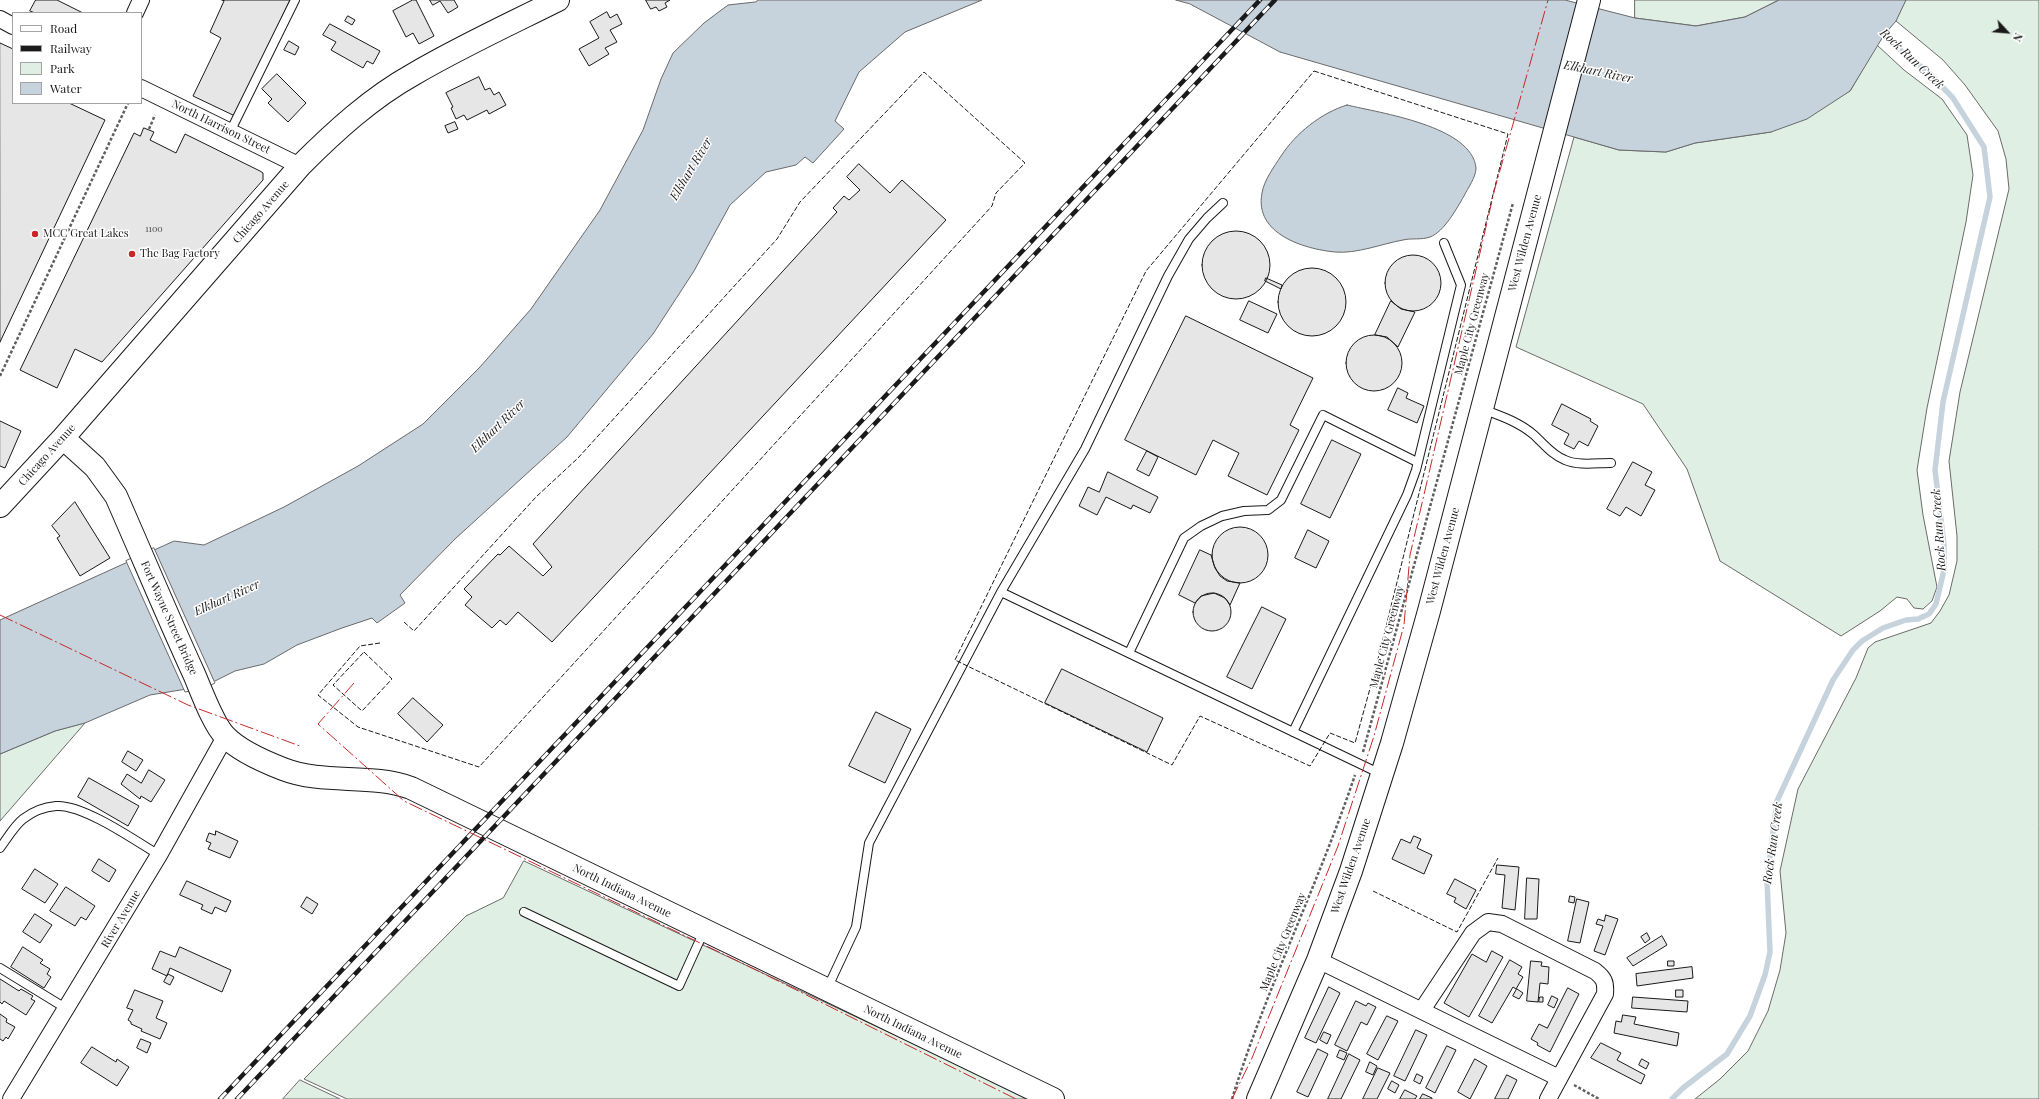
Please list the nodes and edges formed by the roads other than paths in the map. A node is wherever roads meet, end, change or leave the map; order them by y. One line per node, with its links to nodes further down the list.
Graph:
1 (141, 0): 5 (street)
2 (295, 0): 9 (lane)
3 (558, 0): 10 (street, Chicago Avenue)
4 (1589, 0): 13 (street, West Wilden Avenue)
5 (135, 12)
6 (0, 20): 7 (street)
7 (12, 26)
8 (142, 88): 9 (street, North Harrison Street)
9 (230, 132): 10 (street, North Harrison Street)
10 (300, 166): 14 (street, Chicago Avenue)
11 (1224, 203): 18 (lane)
12 (1444, 243): 15 (lane)
13 (1482, 409): 16 (lane); 23 (street, West Wilden Avenue)
14 (63, 438): 17 (street, Chicago Avenue); 20 (street, Fort Wayne Street Bridge)
15 (1418, 462): 19 (lane); 21 (lane)
16 (1611, 463)
17 (0, 506)
18 (1001, 592): 19 (lane); 30 (lane)
19 (1129, 653): 21 (lane)
20 (203, 695): 22 (street, North Indiana Avenue)
21 (1293, 732): 23 (lane)
22 (225, 737): 25 (street, River Avenue); 27 (street, North Indiana Avenue)
23 (1382, 774): 28 (street, West Wilden Avenue)
24 (0, 848): 25 (lane)
25 (159, 855): 31 (street, River Avenue)
26 (524, 912): 27 (lane)
27 (704, 931): 30 (street, North Indiana Avenue)
28 (1318, 960): 32 (street); 34 (street, West Wilden Avenue)
29 (0, 968): 31 (lane)
30 (827, 990): 36 (street, North Indiana Avenue)
31 (67, 1009): 35 (street, River Avenue)
32 (1422, 1010): 33 (street); 33 (street)
33 (1559, 1078): 37 (street)
34 (1263, 1097)
35 (11, 1099)
36 (1052, 1099)
37 (1548, 1099)

